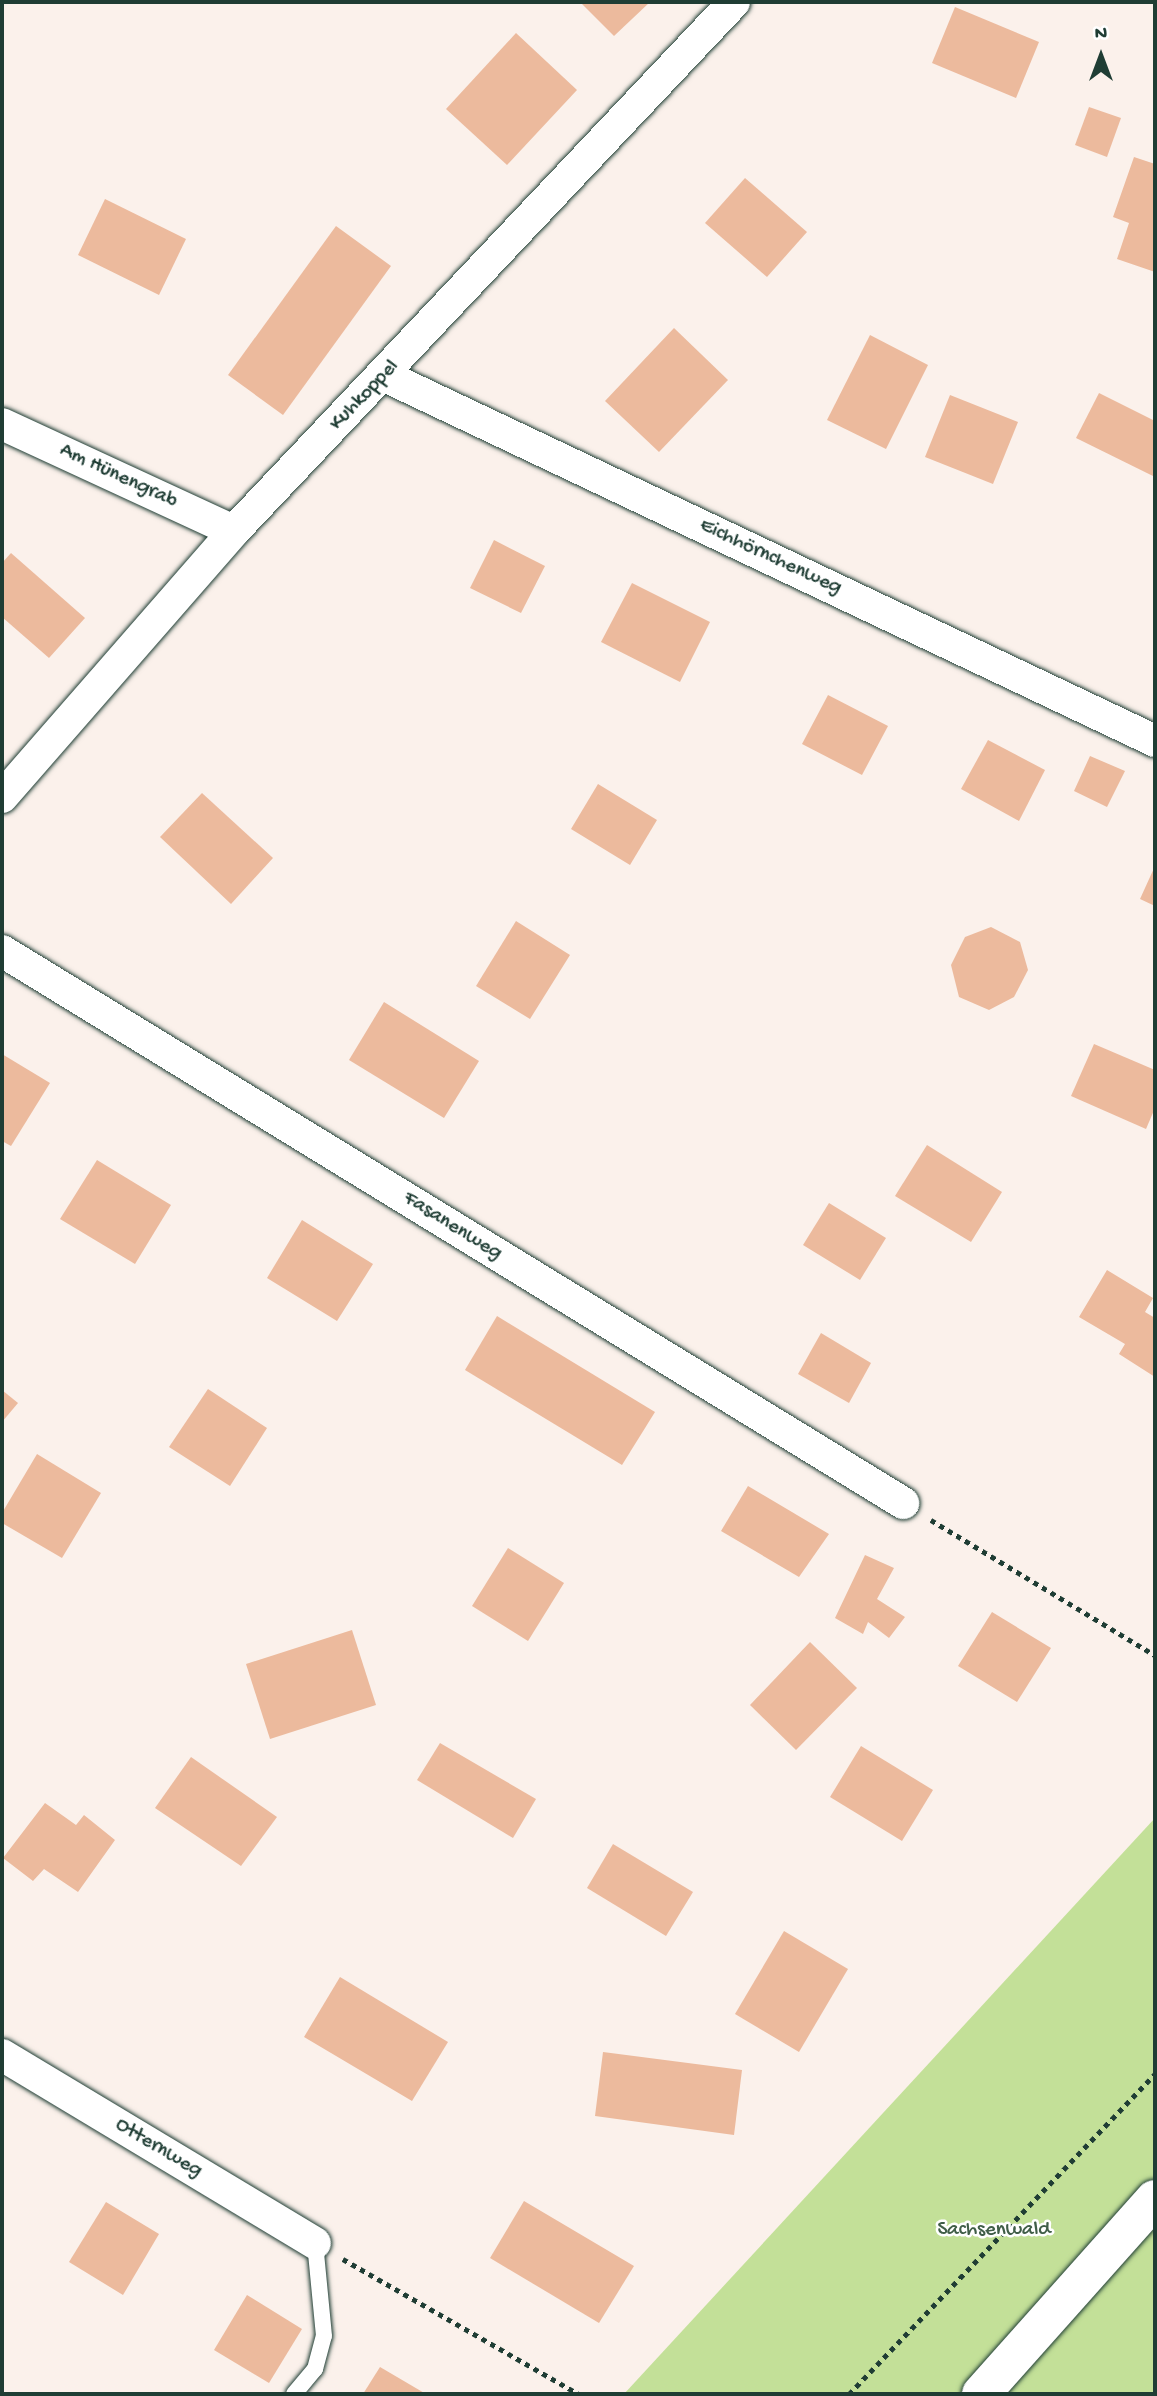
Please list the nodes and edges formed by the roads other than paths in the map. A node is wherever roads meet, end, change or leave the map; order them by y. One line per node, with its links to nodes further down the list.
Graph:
1 (734, 2): 2 (street, Kuhkoppel)
2 (385, 376): 4 (street, Kuhkoppel); 5 (street, Eichhörnchenweg)
3 (2, 424): 4 (street, Am Hünengrab)
4 (234, 531): 6 (street, Kuhkoppel)
5 (1155, 741)
6 (2, 797)
7 (2, 951): 8 (street, Fasanenweg)
8 (903, 1503)
9 (2, 2055): 11 (street, Otternweg)
10 (1155, 2199): 13 (main road)
11 (315, 2243): 12 (lane)
12 (294, 2394)
13 (981, 2394)

